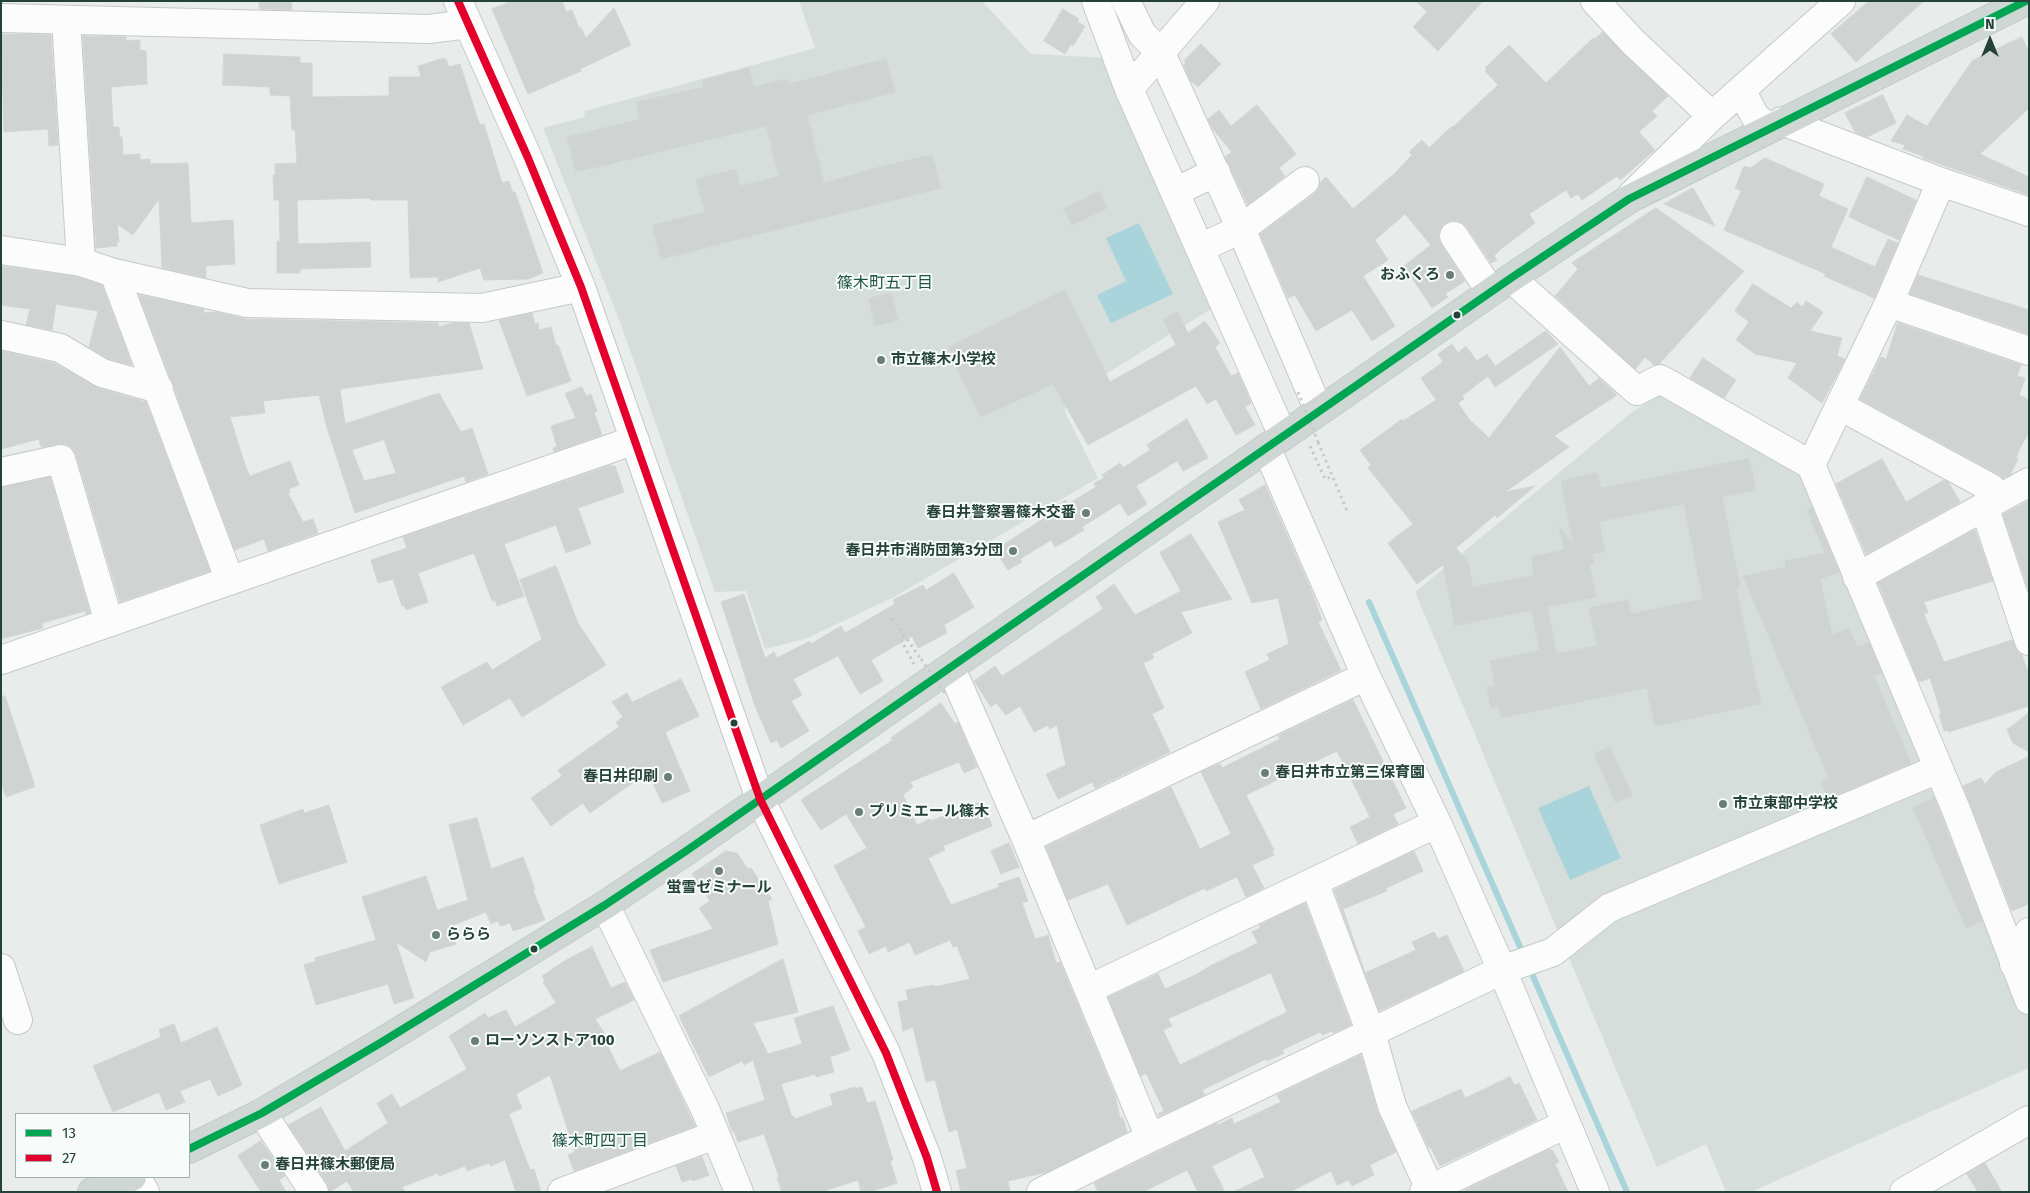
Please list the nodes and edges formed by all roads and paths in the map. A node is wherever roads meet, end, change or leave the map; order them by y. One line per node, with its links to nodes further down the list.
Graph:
1 (1096, 1): 11 (street)
2 (1126, 1): 10 (street)
3 (1205, 1): 10 (street)
4 (1596, 1): 13 (street)
5 (1841, 1): 12 (street)
6 (2026, 1): 14 (main road)
7 (463, 13): 9 (street); 28 (street)
8 (1, 18): 9 (street)
9 (66, 20): 25 (street)
10 (1161, 53): 11 (street); 15 (street)
11 (1129, 89): 18 (street)
12 (1741, 90): 13 (street); 14 (street)
13 (1712, 116): 19 (street)
14 (1776, 124): 17 (street); 19 (main road)
15 (1216, 172): 18 (street); 21 (street)
16 (1305, 181): 21 (street)
17 (1941, 182): 20 (street); 29 (street)
18 (1175, 192): 23 (street)
19 (1628, 199): 27 (main road)
20 (2029, 212)
21 (1241, 229): 23 (street); 35 (street)
22 (1454, 236): 27 (street)
23 (1200, 248): 37 (street)
24 (1, 250): 25 (street)
25 (81, 262): 26 (street)
26 (114, 273): 28 (street); 32 (street)
27 (1501, 285): 35 (main road); 39 (street)
28 (581, 287): 36 (street)
29 (1889, 303): 31 (street); 34 (street)
30 (1, 335): 32 (street)
31 (2029, 351)
32 (159, 389): 46 (street)
33 (1298, 392): 41 (path, bridge)
34 (1840, 406): 39 (street); 43 (street)
35 (1319, 411): 37 (main road)
36 (635, 440): 46 (street); 56 (street)
37 (1275, 442): 53 (street); 54 (main road)
38 (1310, 445): 41 (path)
39 (1811, 465): 45 (street)
40 (1, 472): 48 (street)
41 (1333, 476): 44 (path)
42 (2029, 482): 43 (street)
43 (1991, 503): 45 (street); 50 (street)
44 (1347, 512)
45 (1857, 577): 55 (street)
46 (230, 581): 48 (street)
47 (892, 618): 49 (path)
48 (109, 622): 51 (street)
49 (904, 635): 52 (path); 54 (path, bridge)
50 (2029, 641)
51 (1, 660)
52 (917, 669)
53 (1366, 676): 57 (street); 58 (street)
54 (948, 680): 56 (main road); 58 (street)
55 (1938, 769): 62 (street); 64 (street)
56 (760, 799): 60 (main road); 84 (street)
57 (1437, 823): 59 (street); 64 (street)
58 (1026, 839): 65 (street)
59 (1314, 882): 65 (street); 68 (street)
60 (605, 905): 69 (main road); 72 (street)
61 (2029, 932): 62 (street)
62 (2014, 964): 66 (street)
63 (1, 968): 67 (street)
64 (1502, 970): 68 (street); 71 (street)
65 (1088, 989): 73 (street)
66 (2029, 1000)
67 (18, 1020)
68 (1371, 1033): 73 (street); 78 (street)
69 (262, 1113): 74 (main road); 81 (street)
70 (2029, 1120): 87 (street)
71 (1566, 1124): 78 (street); 86 (street)
72 (714, 1135): 82 (street); 83 (street)
73 (1150, 1138): 77 (street)
74 (190, 1149)
75 (129, 1178): 79 (main road)
76 (137, 1178): 80 (street)
77 (1082, 1183): 85 (street)
78 (1427, 1190)
79 (92, 1192)
80 (145, 1192)
81 (314, 1192)
82 (562, 1192)
83 (739, 1192)
84 (937, 1192)
85 (1041, 1192)
86 (1595, 1192)
87 (1904, 1192)

